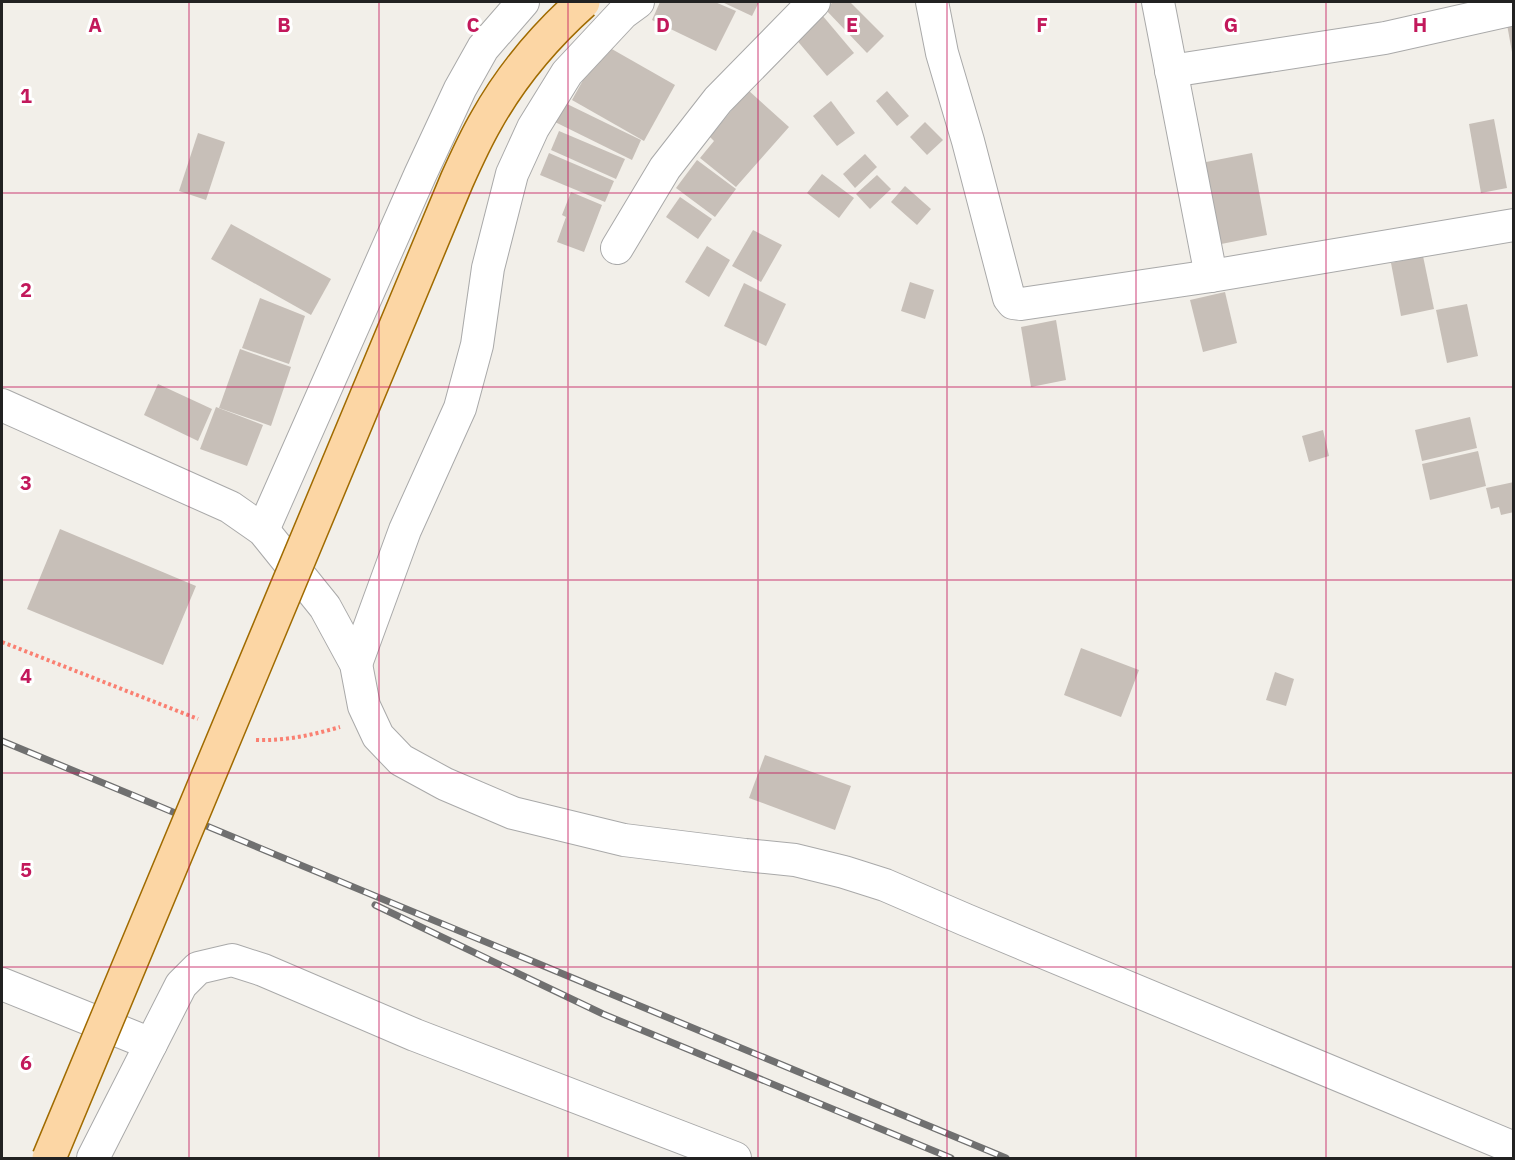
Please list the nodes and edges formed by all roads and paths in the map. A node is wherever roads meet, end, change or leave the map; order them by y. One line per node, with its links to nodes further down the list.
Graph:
1 (522, 2): 13 (street)
2 (583, 2): 22 (main road, bridge)
3 (638, 2): 15 (street)
4 (814, 2): 10 (street)
5 (932, 2): 11 (street)
6 (1158, 2): 8 (street)
7 (1514, 9): 8 (street)
8 (1171, 71): 11 (street)
9 (1514, 225): 11 (street)
10 (617, 248)
11 (1211, 276)
12 (2, 405): 13 (street)
13 (264, 530): 15 (street)
14 (2, 642): 17 (path)
15 (356, 663): 16 (street)
16 (370, 719): 18 (path); 21 (street)
17 (207, 722)
18 (247, 736)
19 (2, 984): 20 (street)
20 (151, 1044): 23 (street); 24 (street)
21 (1514, 1148)
22 (49, 1158)
23 (93, 1158)
24 (735, 1158)

